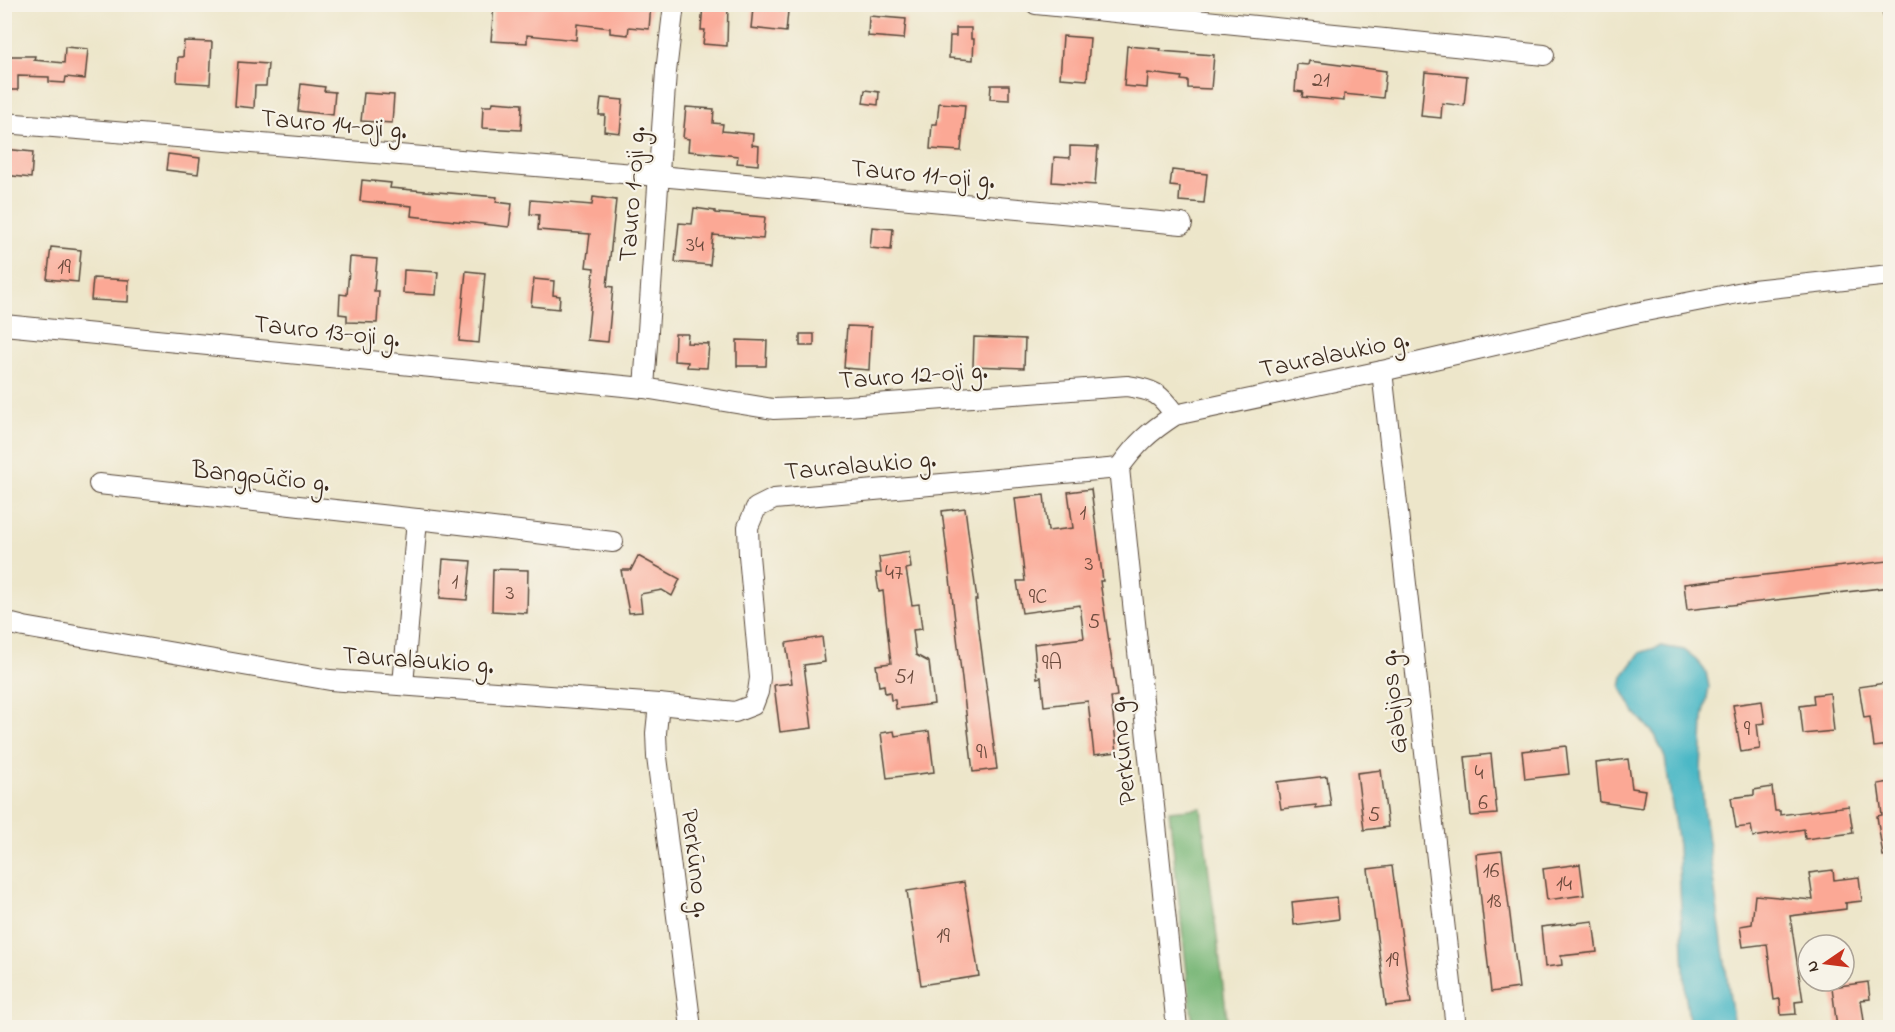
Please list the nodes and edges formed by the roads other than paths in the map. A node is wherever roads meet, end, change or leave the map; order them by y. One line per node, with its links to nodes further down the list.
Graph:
1 (674, 4): 5 (street, Tauro 1-oji g.)
2 (1036, 4): 3 (street)
3 (1544, 55)
4 (4, 123): 5 (street, Tauro 14-oji g.)
5 (659, 176): 6 (street, Tauro 11-oji g.); 10 (street, Tauro 1-oji g.)
6 (1182, 224)
7 (1890, 275): 9 (street, Tauralaukio g.)
8 (4, 325): 10 (street, Tauro 13-oji g.)
9 (1382, 371): 11 (street, Tauralaukio g.); 21 (street, Gabijos g.)
10 (644, 387): 11 (street, Tauro 12-oji g.)
11 (1175, 415): 12 (street, Tauralaukio g.)
12 (1119, 468): 18 (street, Tauralaukio g.); 20 (street, Perkūno g.)
13 (99, 484): 14 (street, Bangpūčio g.)
14 (417, 519): 15 (street, Bangpūčio g.); 17 (street)
15 (613, 542)
16 (4, 622): 17 (street, Tauralaukio g.)
17 (403, 685): 18 (street, Tauralaukio g.)
18 (659, 704): 19 (street, Perkūno g.)
19 (691, 1028)
20 (1177, 1028)
21 (1456, 1028)

